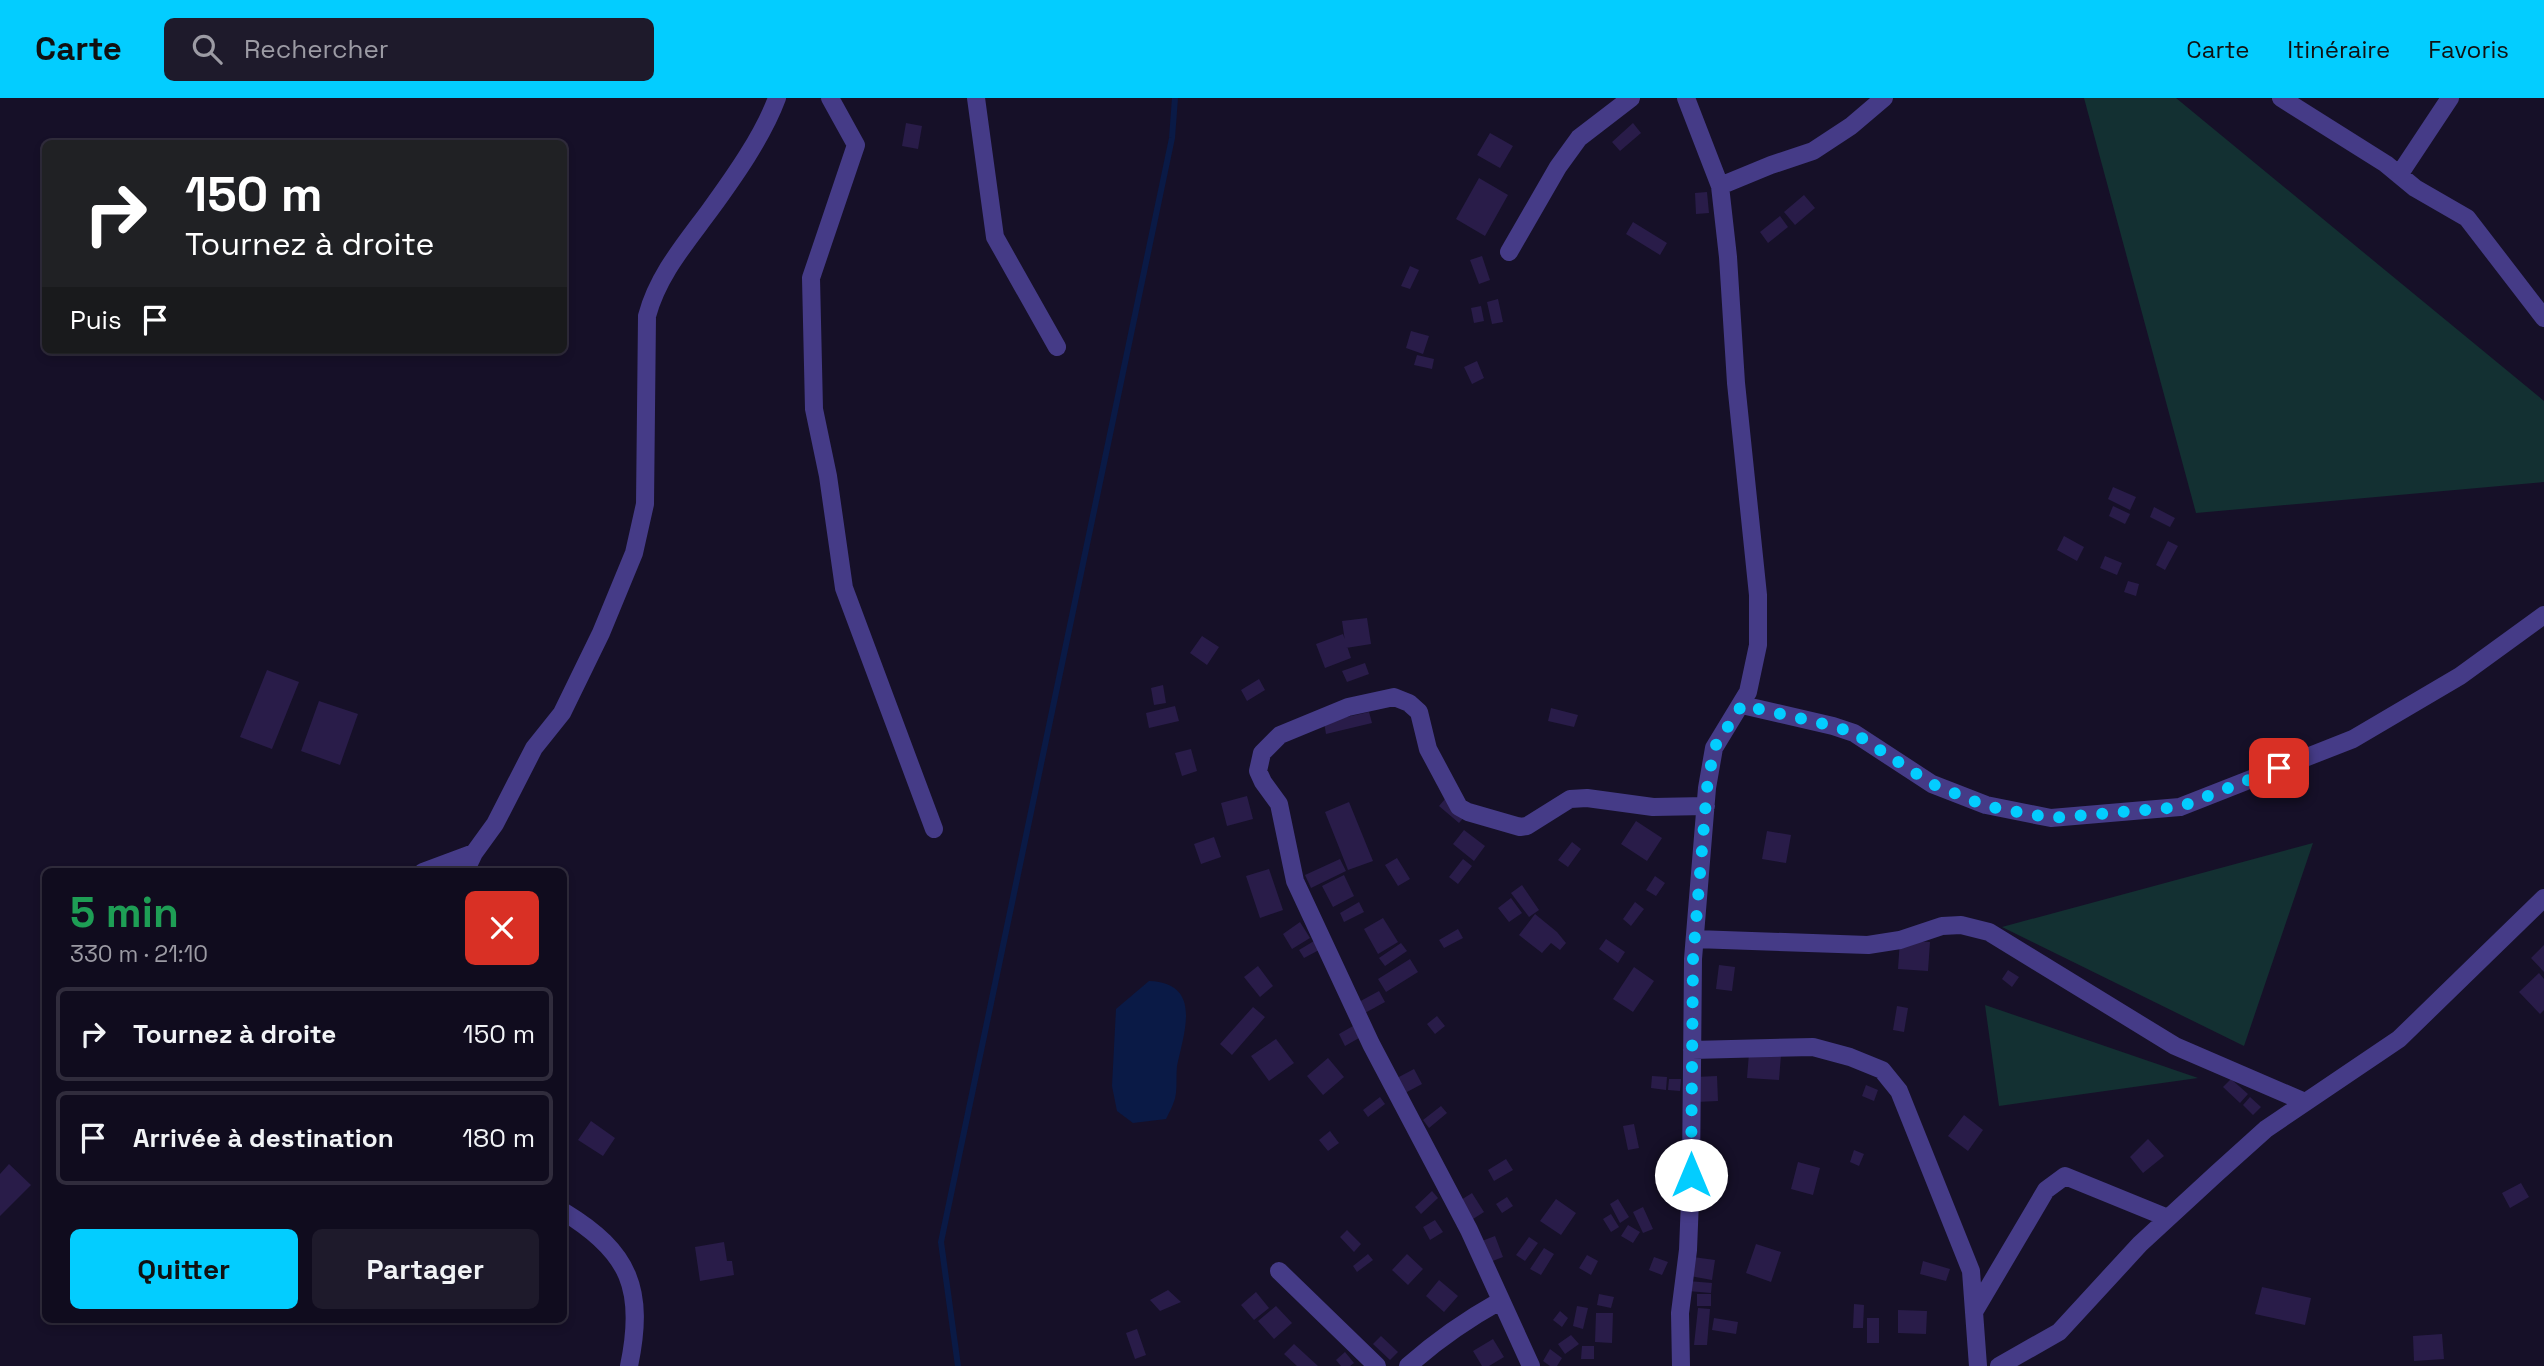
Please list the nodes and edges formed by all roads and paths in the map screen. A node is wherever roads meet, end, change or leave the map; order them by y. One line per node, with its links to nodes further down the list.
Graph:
1 (776, 98): 18 (street)
2 (830, 98): 17 (street)
3 (976, 98): 13 (street)
4 (1631, 98): 11 (street)
5 (1686, 98): 10 (street)
6 (1884, 98): 10 (street)
7 (2281, 98): 9 (street)
8 (2450, 98): 9 (street)
9 (2399, 175): 12 (street)
10 (1720, 187): 15 (street)
11 (1509, 251)
12 (2544, 318)
13 (1057, 347)
14 (2544, 615): 15 (street)
15 (1742, 705): 16 (street)
16 (1706, 806): 22 (street); 28 (street)
17 (934, 829)
18 (474, 853): 19 (street); 20 (street)
19 (434, 868)
20 (467, 868)
21 (2544, 898): 24 (street)
22 (1695, 939): 23 (street); 24 (street)
23 (1692, 1050): 29 (street); 34 (street)
24 (2305, 1102): 26 (street)
25 (567, 1214): 30 (street)
26 (2168, 1218): 29 (street); 36 (street)
27 (1279, 1271): 31 (street)
28 (1500, 1301): 32 (street); 33 (street)
29 (1973, 1312): 35 (street)
30 (629, 1366)
31 (1377, 1366)
32 (1408, 1366)
33 (1531, 1366)
34 (1681, 1366)
35 (1978, 1366)
36 (1999, 1366)

